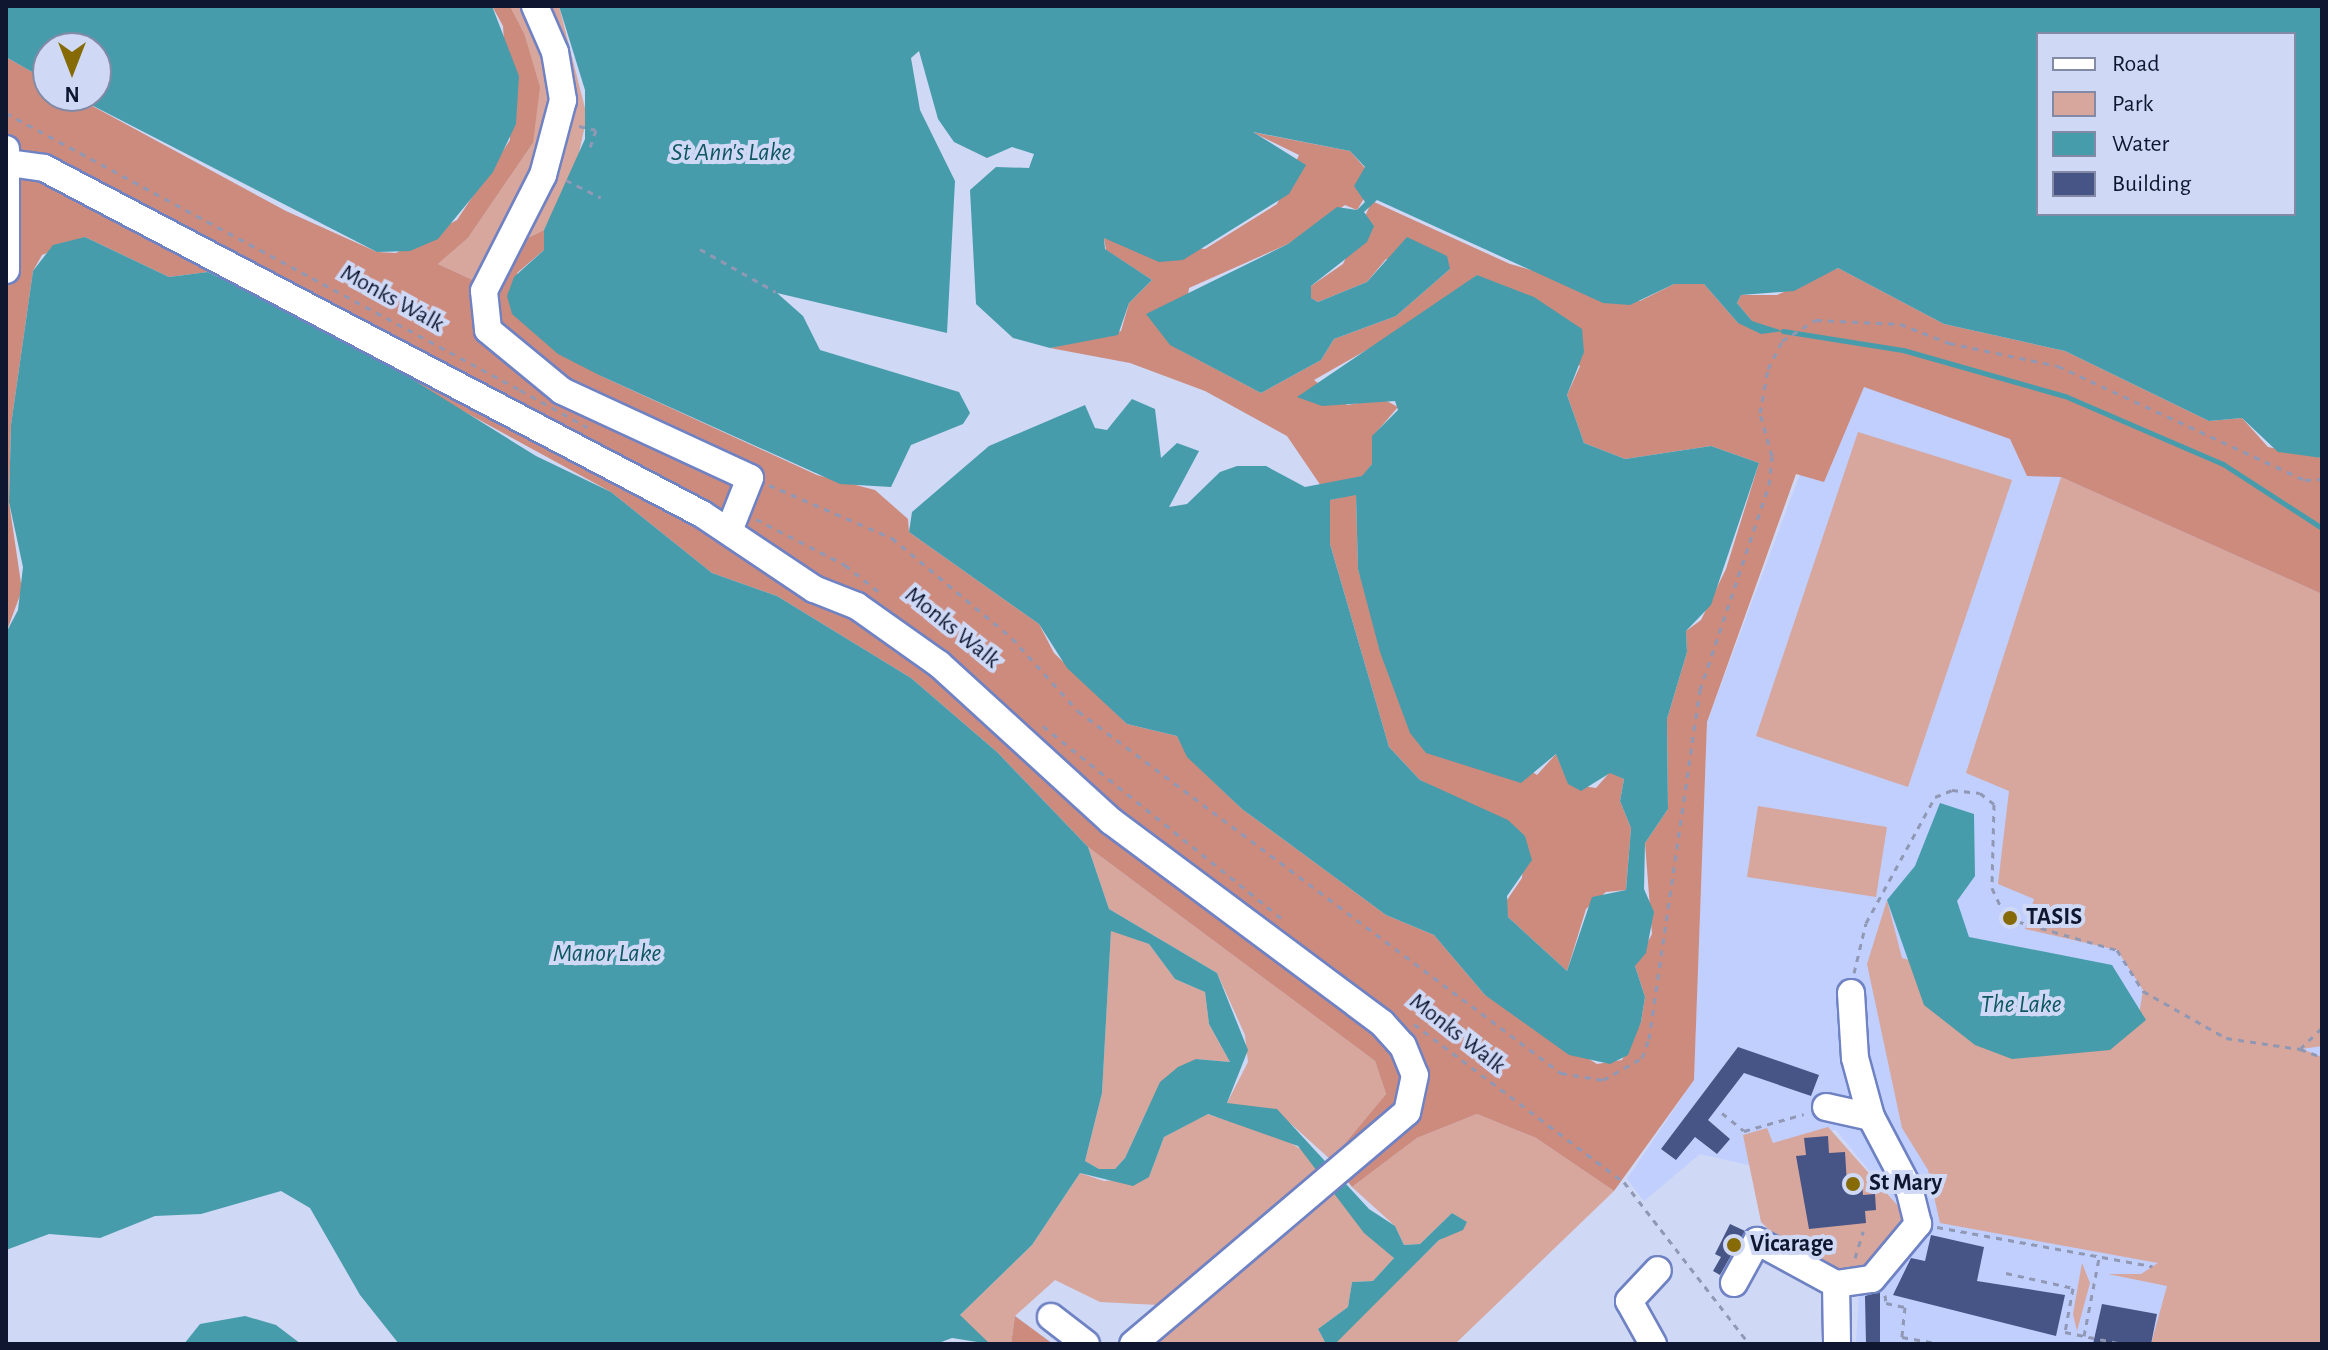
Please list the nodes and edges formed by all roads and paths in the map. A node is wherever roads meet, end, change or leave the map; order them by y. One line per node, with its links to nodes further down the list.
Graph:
1 (535, 6): 3 (street)
2 (6, 113): 13 (path, Monks Walk, bridge)
3 (560, 122): 4 (path); 6 (street)
4 (590, 147)
5 (8, 156): 9 (street); 16 (street)
6 (544, 170): 7 (path); 11 (street)
7 (601, 198)
8 (700, 249): 10 (path)
9 (6, 270)
10 (776, 292)
11 (562, 391): 12 (street); 14 (street)
12 (549, 422)
13 (601, 434)
14 (750, 478): 15 (path); 16 (street)
15 (2322, 479)
16 (733, 520): 17 (path, Monks Walk); 41 (street)
17 (881, 594)
18 (1035, 720): 19 (path)
19 (1292, 927)
20 (1851, 993): 23 (path); 27 (street)
21 (1402, 1014): 43 (path, Monks Walk)
22 (2322, 1028): 23 (path)
23 (2300, 1049): 24 (path)
24 (2322, 1057)
25 (1826, 1107): 26 (path); 27 (street)
26 (1722, 1113)
27 (1871, 1117): 28 (street)
28 (1918, 1224): 30 (path); 34 (street)
29 (1863, 1231): 34 (path)
30 (2099, 1256): 31 (path); 37 (path)
31 (2152, 1266)
32 (1658, 1270): 42 (street)
33 (2006, 1273): 37 (path)
34 (1848, 1279): 35 (street); 38 (path); 44 (street)
35 (1734, 1283)
36 (1051, 1317): 40 (street)
37 (2084, 1336): 39 (path)
38 (1902, 1337): 45 (path); 46 (path)
39 (2102, 1342): 47 (path)
40 (1086, 1344)
41 (1133, 1344)
42 (1653, 1344)
43 (1749, 1344)
44 (1837, 1344)
45 (1901, 1344)
46 (1941, 1344)
47 (2123, 1344)

